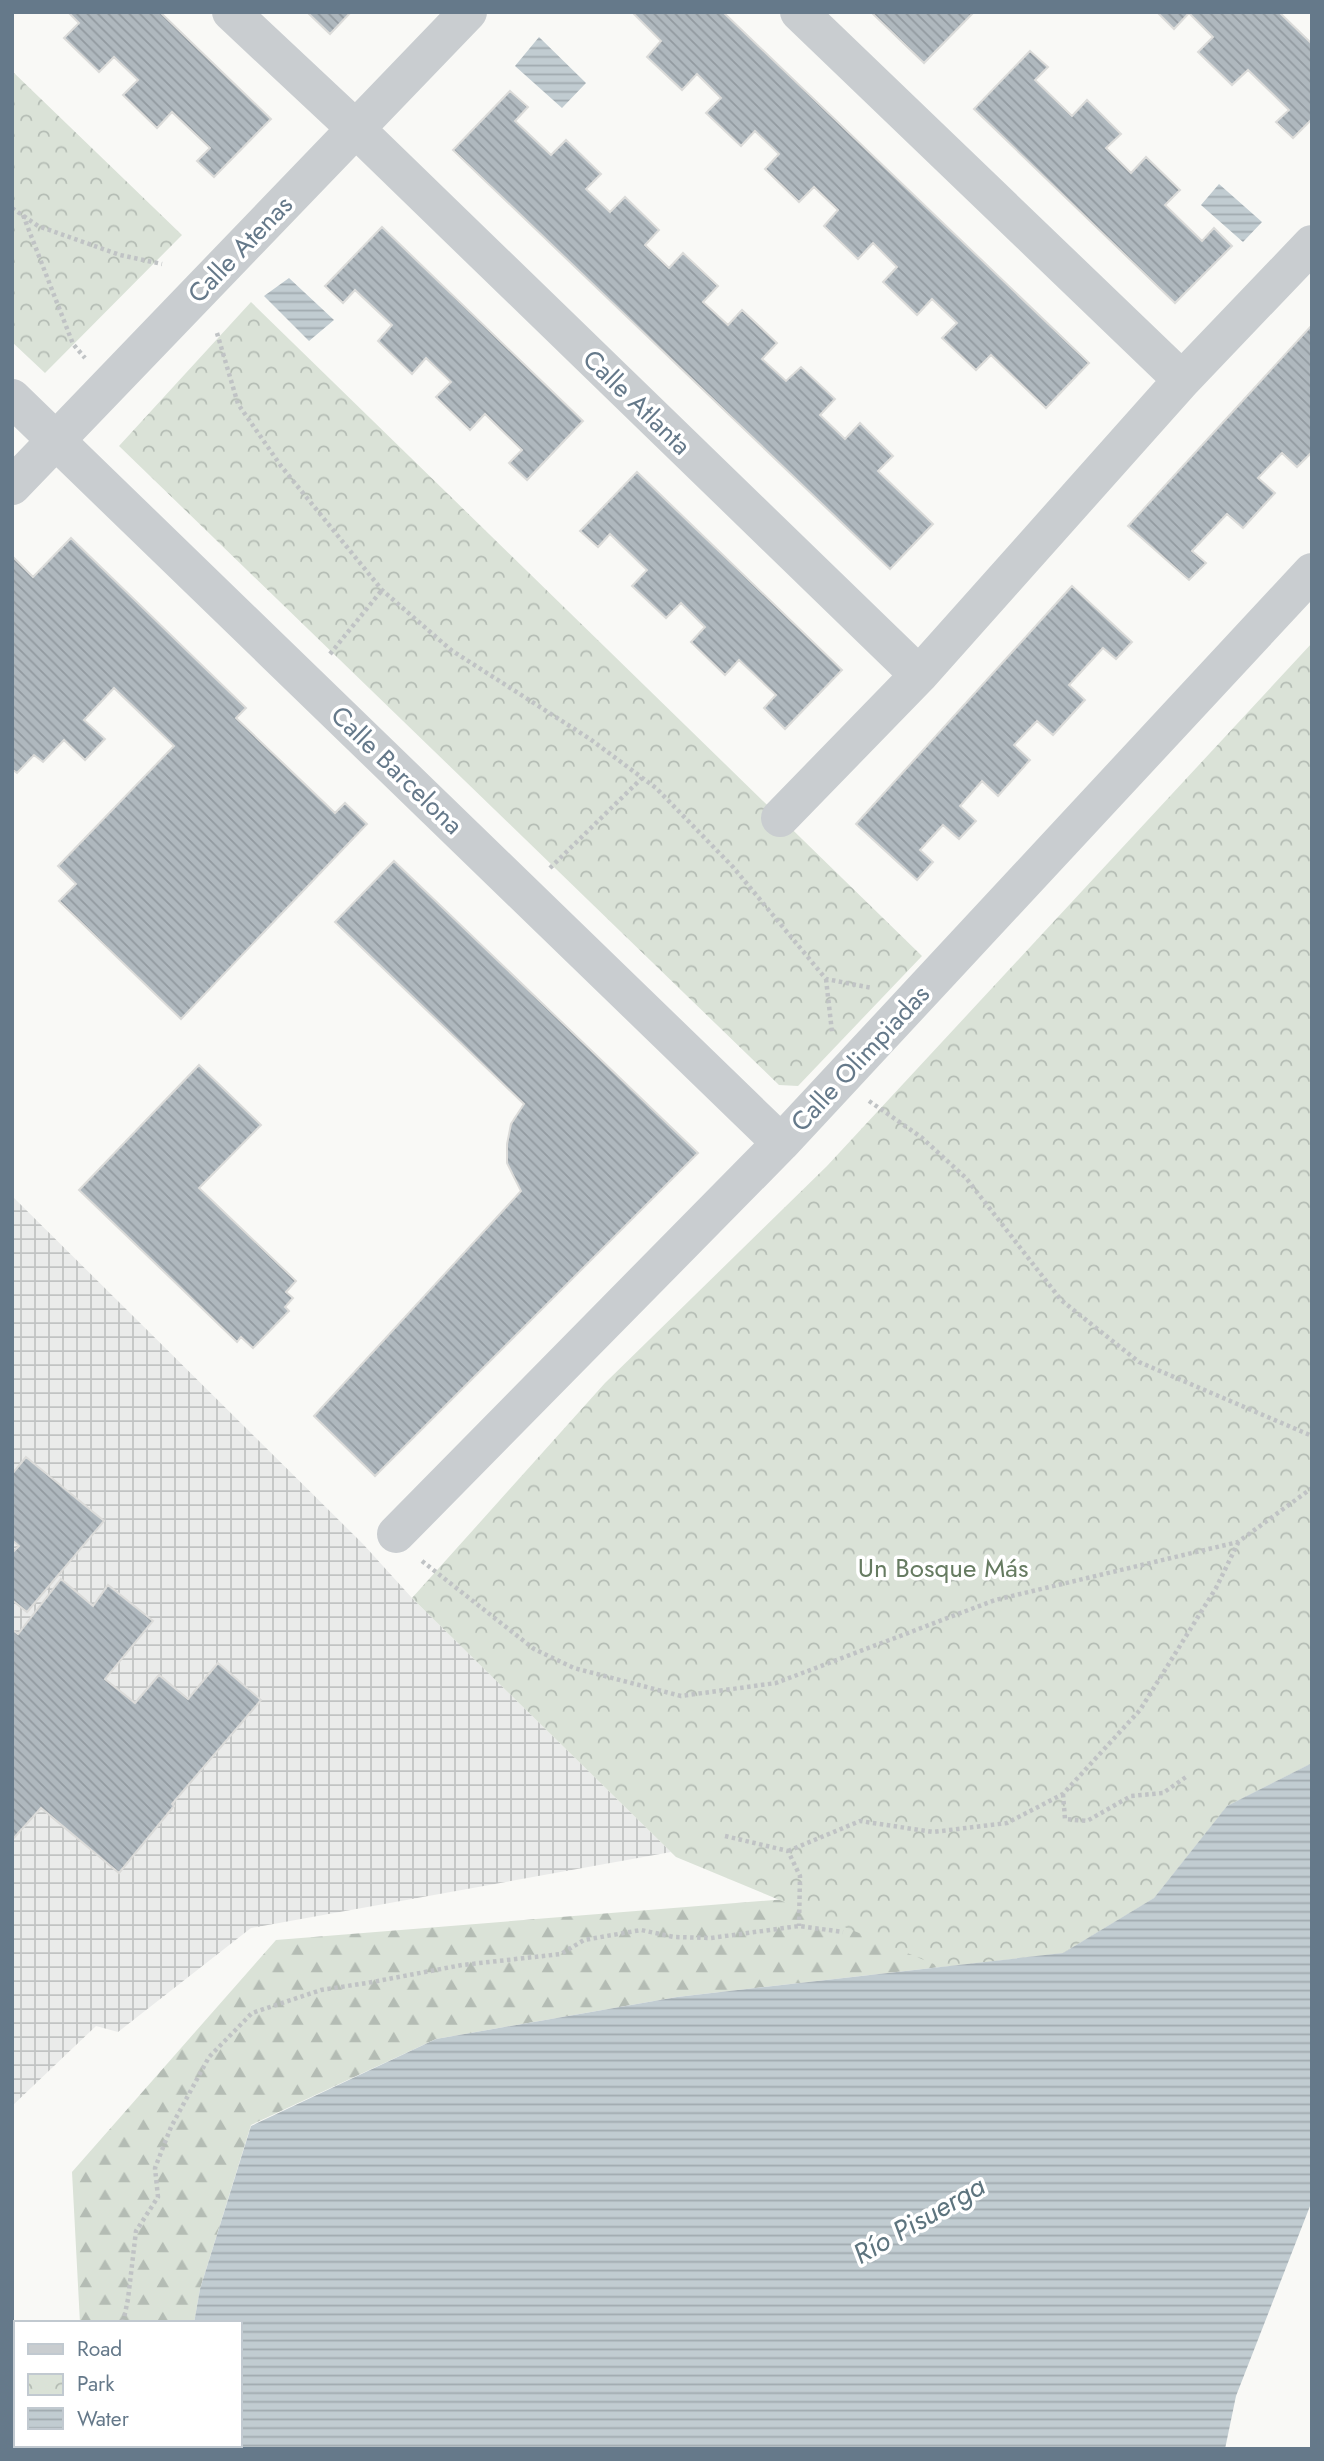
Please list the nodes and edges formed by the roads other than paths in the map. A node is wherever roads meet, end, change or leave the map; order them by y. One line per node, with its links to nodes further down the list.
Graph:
1 (231, 12): 4 (street, Calle Atlanta)
2 (468, 12): 4 (street, Calle Atenas)
3 (799, 12): 6 (street)
4 (356, 129): 8 (street, Calle Atenas); 11 (street, Calle Atlanta)
5 (1303, 253): 6 (street)
6 (1182, 380): 11 (street)
7 (12, 398): 8 (street, Calle Barcelona)
8 (56, 440): 9 (street, Calle Atenas); 13 (street, Calle Barcelona)
9 (12, 486)
10 (1312, 572): 13 (street, Calle Olimpiadas)
11 (919, 675): 12 (street)
12 (780, 818)
13 (781, 1143): 14 (street, Calle Olimpiadas)
14 (396, 1534)

